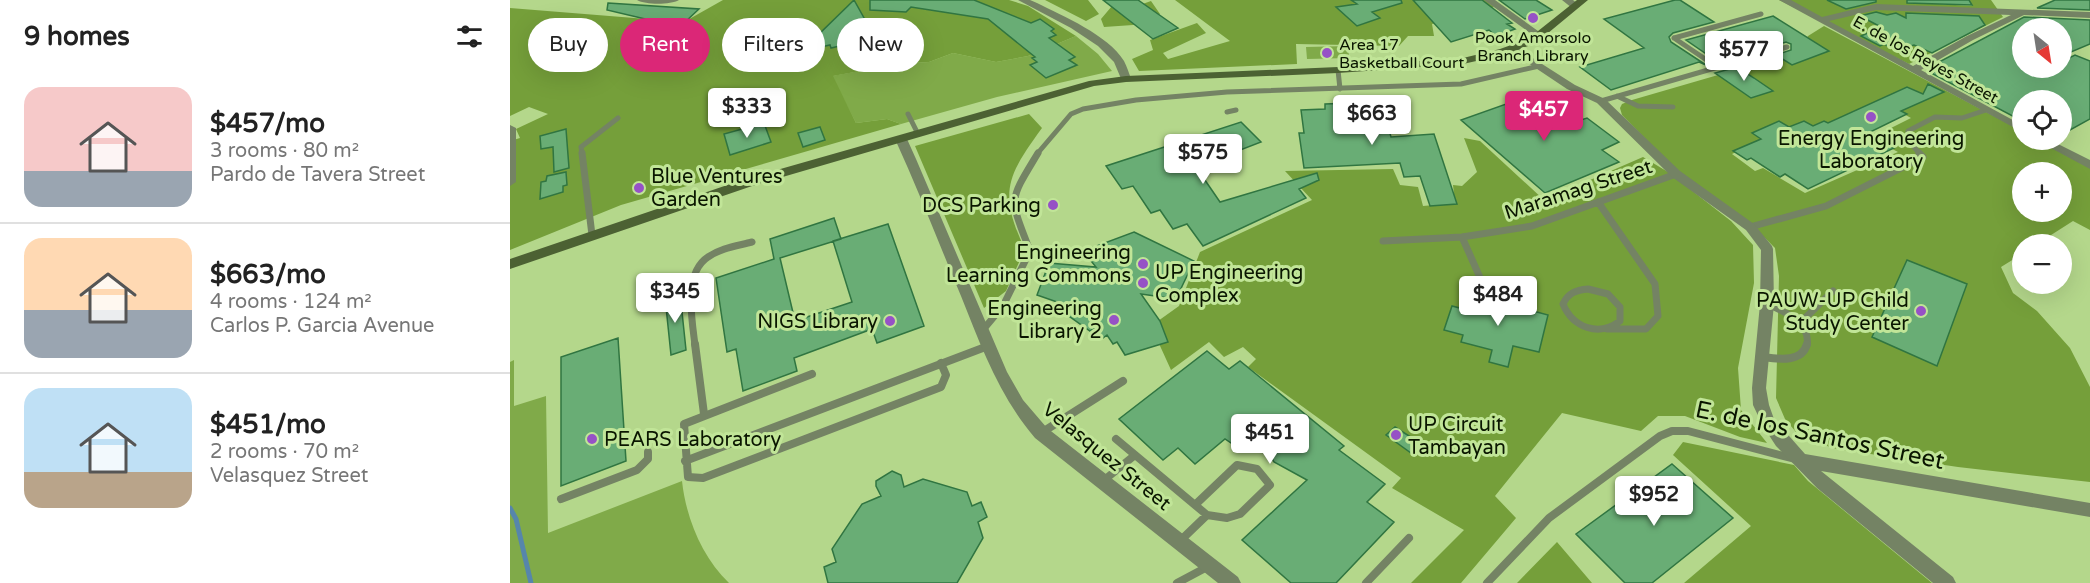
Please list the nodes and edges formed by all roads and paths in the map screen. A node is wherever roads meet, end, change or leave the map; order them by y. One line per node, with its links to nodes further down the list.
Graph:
1 (642, 0): 2 (street)
2 (674, 0)
3 (1023, 0): 20 (street)
4 (1489, 0): 13 (street)
5 (1784, 0): 12 (street, E. de los Reyes Street)
6 (1867, 0): 8 (street)
7 (1575, 2): 13 (main road)
8 (1876, 7): 9 (street); 12 (street)
9 (2022, 13): 11 (street); 19 (street)
10 (1761, 14): 17 (lane)
11 (2090, 15)
12 (1820, 20): 19 (street, E. de los Reyes Street)
13 (1540, 36): 15 (main road)
14 (1787, 47): 17 (lane)
15 (1514, 49): 16 (street); 18 (main road)
16 (1539, 66): 21 (lane); 23 (street)
17 (1717, 67): 22 (lane)
18 (1338, 70): 20 (main road); 21 (lane)
19 (1914, 70): 26 (street, E. de los Reyes Street)
20 (1126, 79): 32 (main road)
21 (1340, 89): 50 (lane)
22 (1617, 96): 23 (lane); 24 (lane)
23 (1601, 101): 36 (street)
24 (1673, 108)
25 (1236, 110): 27 (lane)
26 (1986, 110): 30 (street, E. de los Reyes Street); 39 (lane)
27 (1227, 112)
28 (908, 114): 32 (lane)
29 (618, 118): 40 (lane)
30 (2012, 124)
31 (510, 128): 37 (street)
32 (918, 134): 33 (main road)
33 (901, 139): 40 (main road); 50 (street, Velasquez Street)
34 (2061, 150): 35 (street)
35 (2090, 165)
36 (1676, 174): 38 (lane, Maramag Street); 39 (street)
37 (510, 182)
38 (1598, 202): 41 (lane, Maramag Street); 49 (lane)
39 (1750, 227): 47 (street)
40 (592, 235): 44 (main road)
41 (1462, 237): 42 (lane, Maramag Street); 45 (lane)
42 (1383, 241)
43 (752, 242): 56 (lane)
44 (510, 264)
45 (1485, 291)
46 (1833, 291): 48 (lane)
47 (1767, 304): 48 (lane); 52 (street)
48 (1801, 322): 52 (lane)
49 (1607, 329): 49 (lane)
50 (982, 331): 51 (street, Velasquez Street)
51 (988, 346): 53 (lane); 57 (street, Velasquez Street)
52 (1763, 357): 61 (street)
53 (941, 363): 62 (lane); 62 (lane)
54 (812, 374): 56 (lane)
55 (1123, 381): 57 (lane)
56 (704, 414): 62 (lane)
57 (1041, 433): 63 (street, Velasquez Street)
58 (1116, 439): 60 (lane)
59 (648, 452): 64 (lane)
60 (1135, 455): 63 (lane); 65 (lane)
61 (1800, 460): 66 (street, E. de los Santos Street); 74 (lane, E. de los Santos Street); 75 (street)
62 (686, 462)
63 (1103, 480): 69 (street, Velasquez Street)
64 (561, 499)
65 (1196, 504): 67 (lane); 67 (lane)
66 (2090, 510)
67 (1207, 515): 69 (lane)
68 (1409, 538): 73 (lane)
69 (1180, 541): 70 (street, Velasquez Street)
70 (1210, 565): 71 (lane); 72 (street, Velasquez Street)
71 (1177, 583)
72 (1232, 583)
73 (1366, 583)
74 (1487, 583)
75 (1947, 583)

